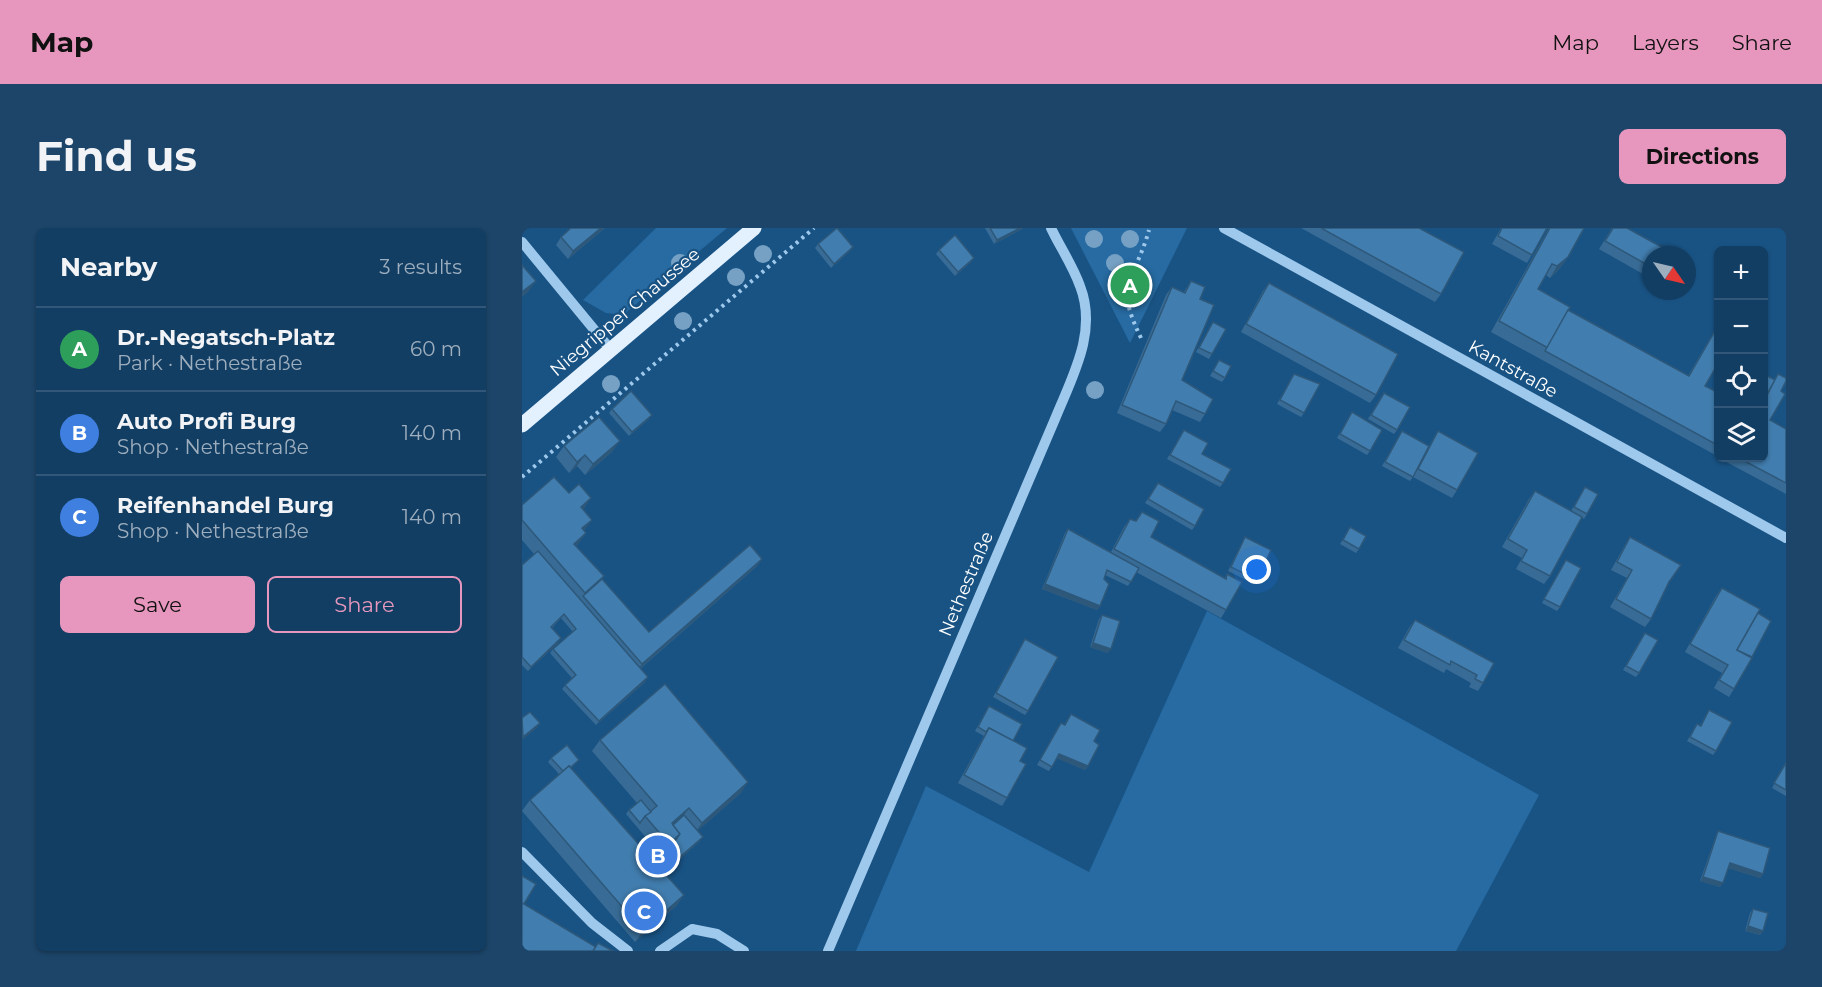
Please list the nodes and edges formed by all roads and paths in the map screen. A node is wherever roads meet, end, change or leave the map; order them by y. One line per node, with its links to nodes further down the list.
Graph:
1 (754, 228): 8 (main road, Niegripper Chaussee)
2 (814, 228): 10 (path)
3 (1051, 228): 16 (street, Nethestraße)
4 (1224, 228): 11 (street, Kantstraße)
5 (1149, 230): 7 (path)
6 (522, 242): 8 (street)
7 (1142, 338)
8 (611, 350): 9 (main road, Niegripper Chaussee)
9 (522, 425)
10 (522, 477)
11 (1786, 538)
12 (522, 852): 13 (street)
13 (628, 951)
14 (660, 951): 15 (street)
15 (744, 951)
16 (828, 951)

